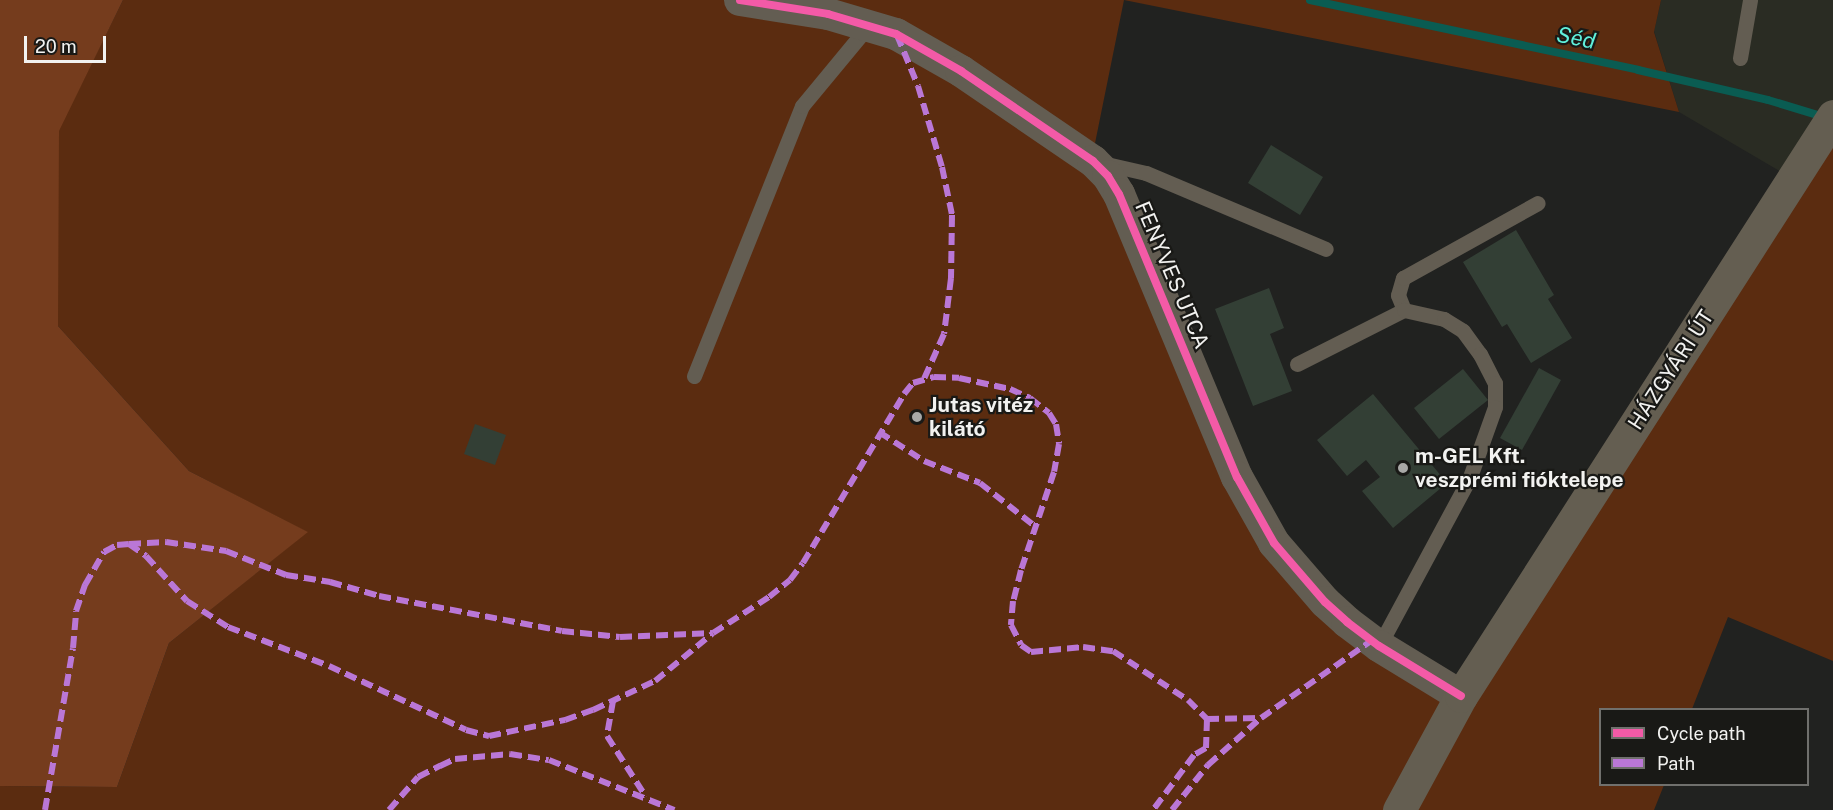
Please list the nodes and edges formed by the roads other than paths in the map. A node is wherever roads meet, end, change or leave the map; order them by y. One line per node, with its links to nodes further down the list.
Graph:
1 (740, 0): 3 (street, FENYVES UTCA)
2 (1750, 0): 4 (lane)
3 (869, 25): 6 (street, FENYVES UTCA); 11 (lane)
4 (1740, 58)
5 (1829, 122): 13 (main road, HÁZGYÁRI ÚT)
6 (1093, 161): 8 (lane); 12 (street, FENYVES UTCA)
7 (1538, 203): 9 (lane)
8 (1326, 249)
9 (1404, 310): 10 (lane); 12 (lane)
10 (1297, 364)
11 (694, 376)
12 (1379, 646): 13 (street, FENYVES UTCA)
13 (1461, 696): 14 (main road, HÁZGYÁRI ÚT)
14 (1399, 810)

